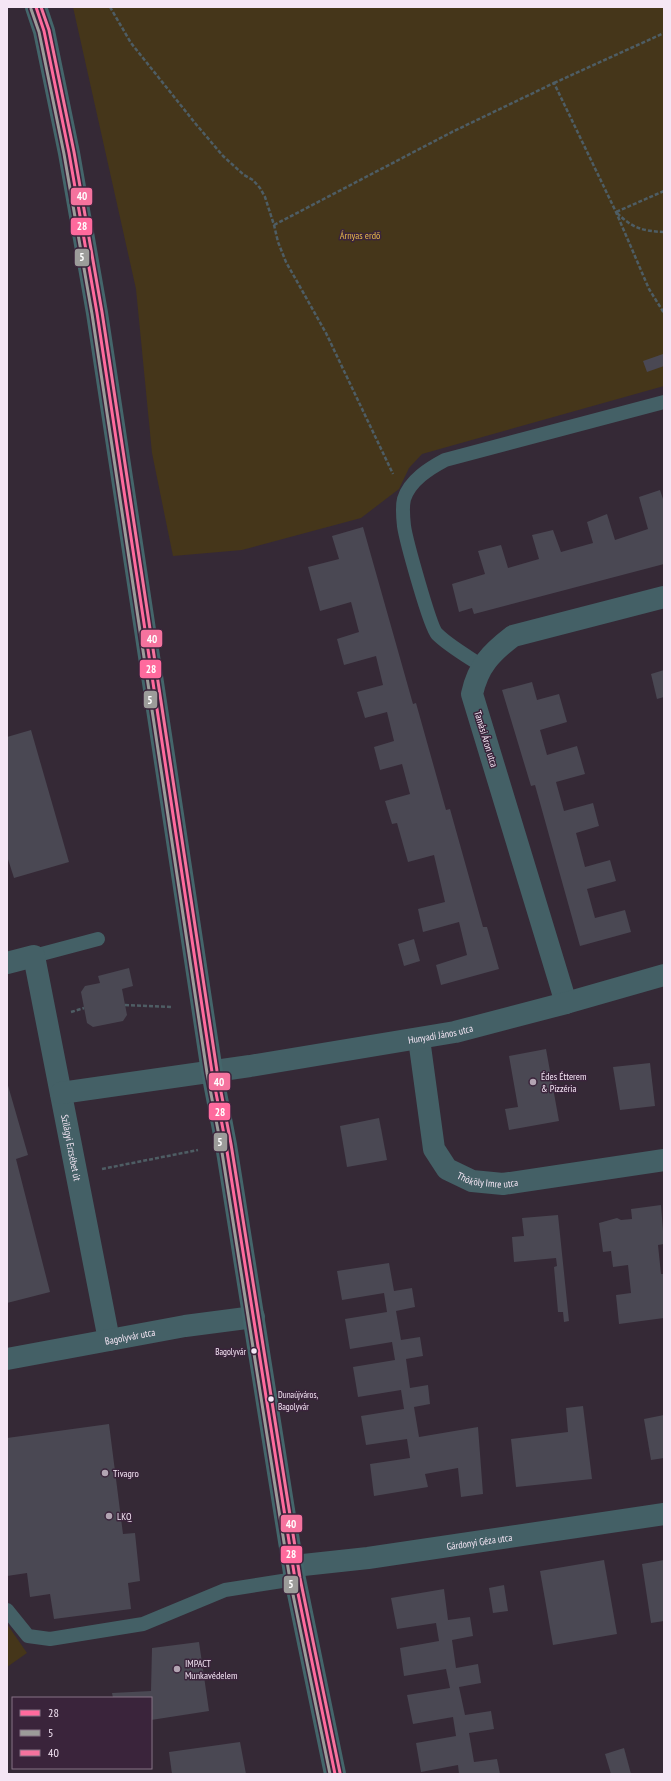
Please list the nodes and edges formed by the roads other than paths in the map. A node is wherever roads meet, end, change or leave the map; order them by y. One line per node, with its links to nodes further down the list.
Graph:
1 (36, 7): 11 (street)
2 (664, 402): 4 (lane)
3 (664, 597): 4 (street, Tamási Áron utca)
4 (482, 666): 9 (street, Tamási Áron utca)
5 (98, 939): 6 (lane)
6 (34, 956): 7 (street); 12 (street, Szilágyi Erzsébet út)
7 (7, 963)
8 (664, 975): 9 (street, Hunyadi János utca)
9 (566, 1003): 10 (street, Hunyadi János utca)
10 (419, 1039): 11 (street, Hunyadi János utca); 13 (street, Thököly Imre utca)
11 (212, 1072): 12 (street, Hunyadi János utca); 14 (street)
12 (61, 1093): 15 (street, Szilágyi Erzsébet út)
13 (664, 1160)
14 (254, 1317): 15 (street, Bagolyvár utca); 18 (street)
15 (109, 1340): 16 (street, Bagolyvár utca)
16 (7, 1359)
17 (664, 1514): 18 (street, Gárdonyi Géza utca)
18 (294, 1573): 19 (lane); 20 (street)
19 (7, 1610)
20 (335, 1774)

